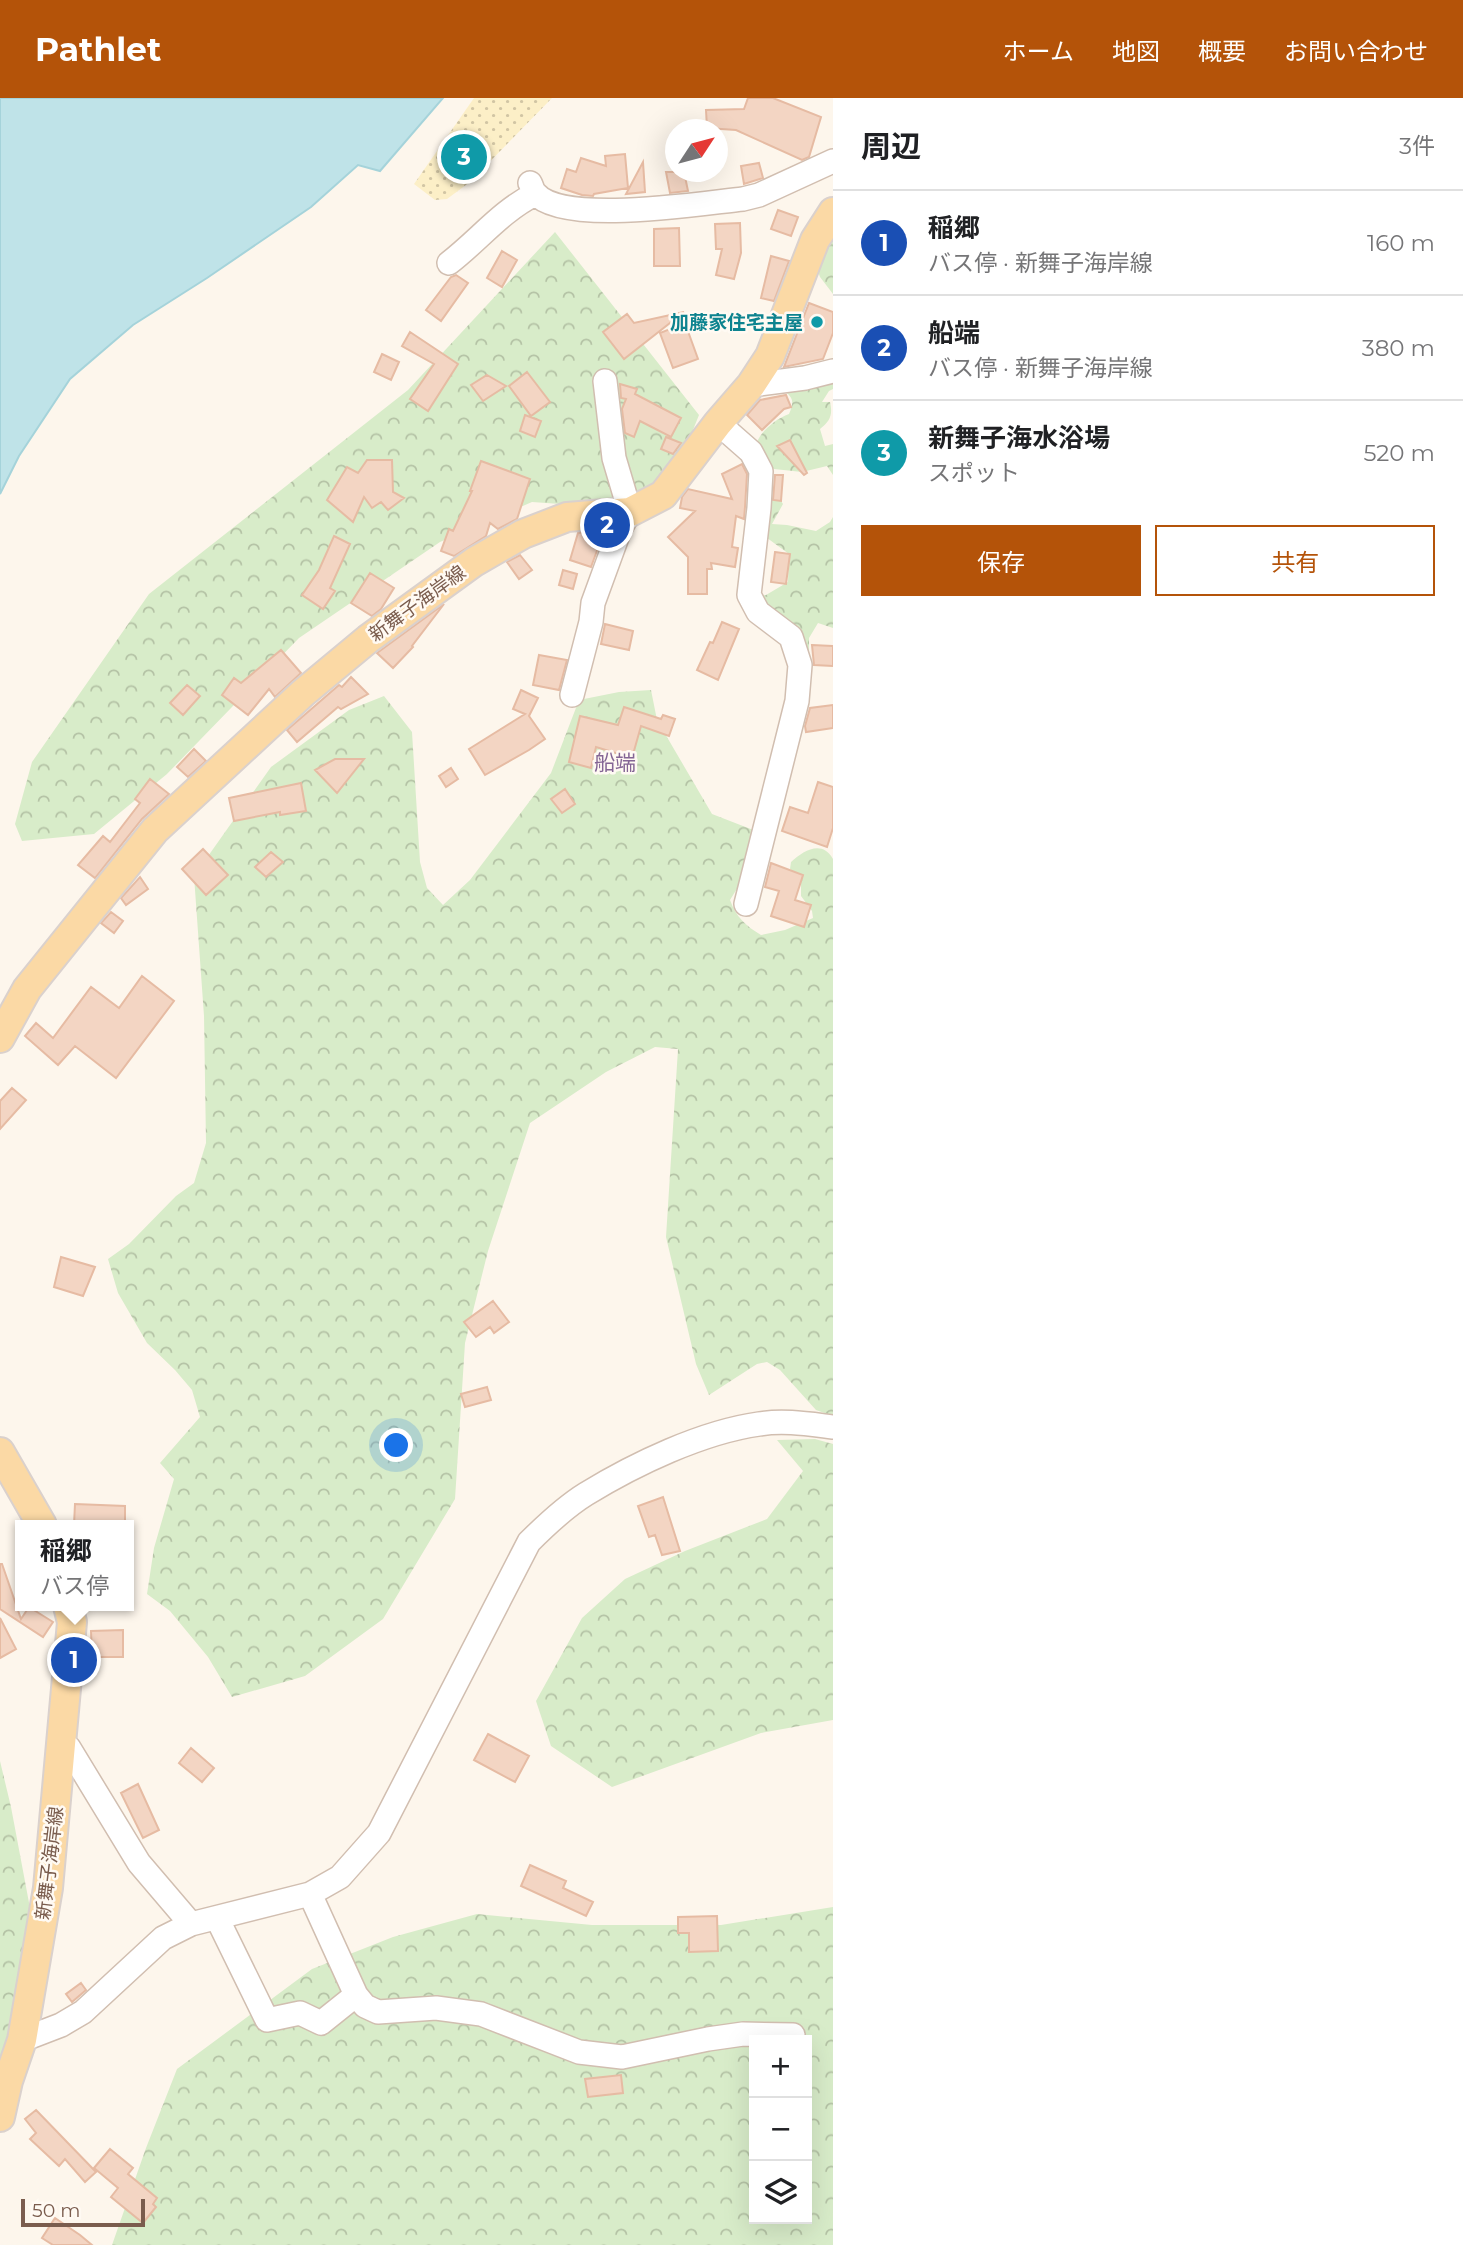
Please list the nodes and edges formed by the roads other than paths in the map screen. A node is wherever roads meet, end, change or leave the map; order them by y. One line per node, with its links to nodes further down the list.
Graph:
1 (833, 160): 3 (street)
2 (833, 212): 6 (main road, 新舞子海岸線)
3 (449, 263)
4 (833, 371): 6 (street)
5 (605, 381): 8 (street)
6 (751, 385): 7 (main road, 新舞子海岸線)
7 (718, 423): 8 (main road, 新舞子海岸線); 10 (street)
8 (630, 512): 9 (street); 11 (main road, 新舞子海岸線)
9 (572, 695)
10 (746, 904)
11 (0, 1038)
12 (833, 1427): 17 (street)
13 (0, 1452): 14 (main road)
14 (39, 1520)
15 (69, 1611): 16 (main road, 新舞子海岸線)
16 (61, 1741): 19 (street); 22 (main road, 新舞子海岸線)
17 (310, 1894): 18 (street); 20 (street)
18 (217, 1918): 19 (street); 20 (street)
19 (191, 1924): 22 (street)
20 (356, 1995): 21 (street)
21 (793, 2035)
22 (22, 2040): 23 (main road, 新舞子海岸線)
23 (0, 2117)

